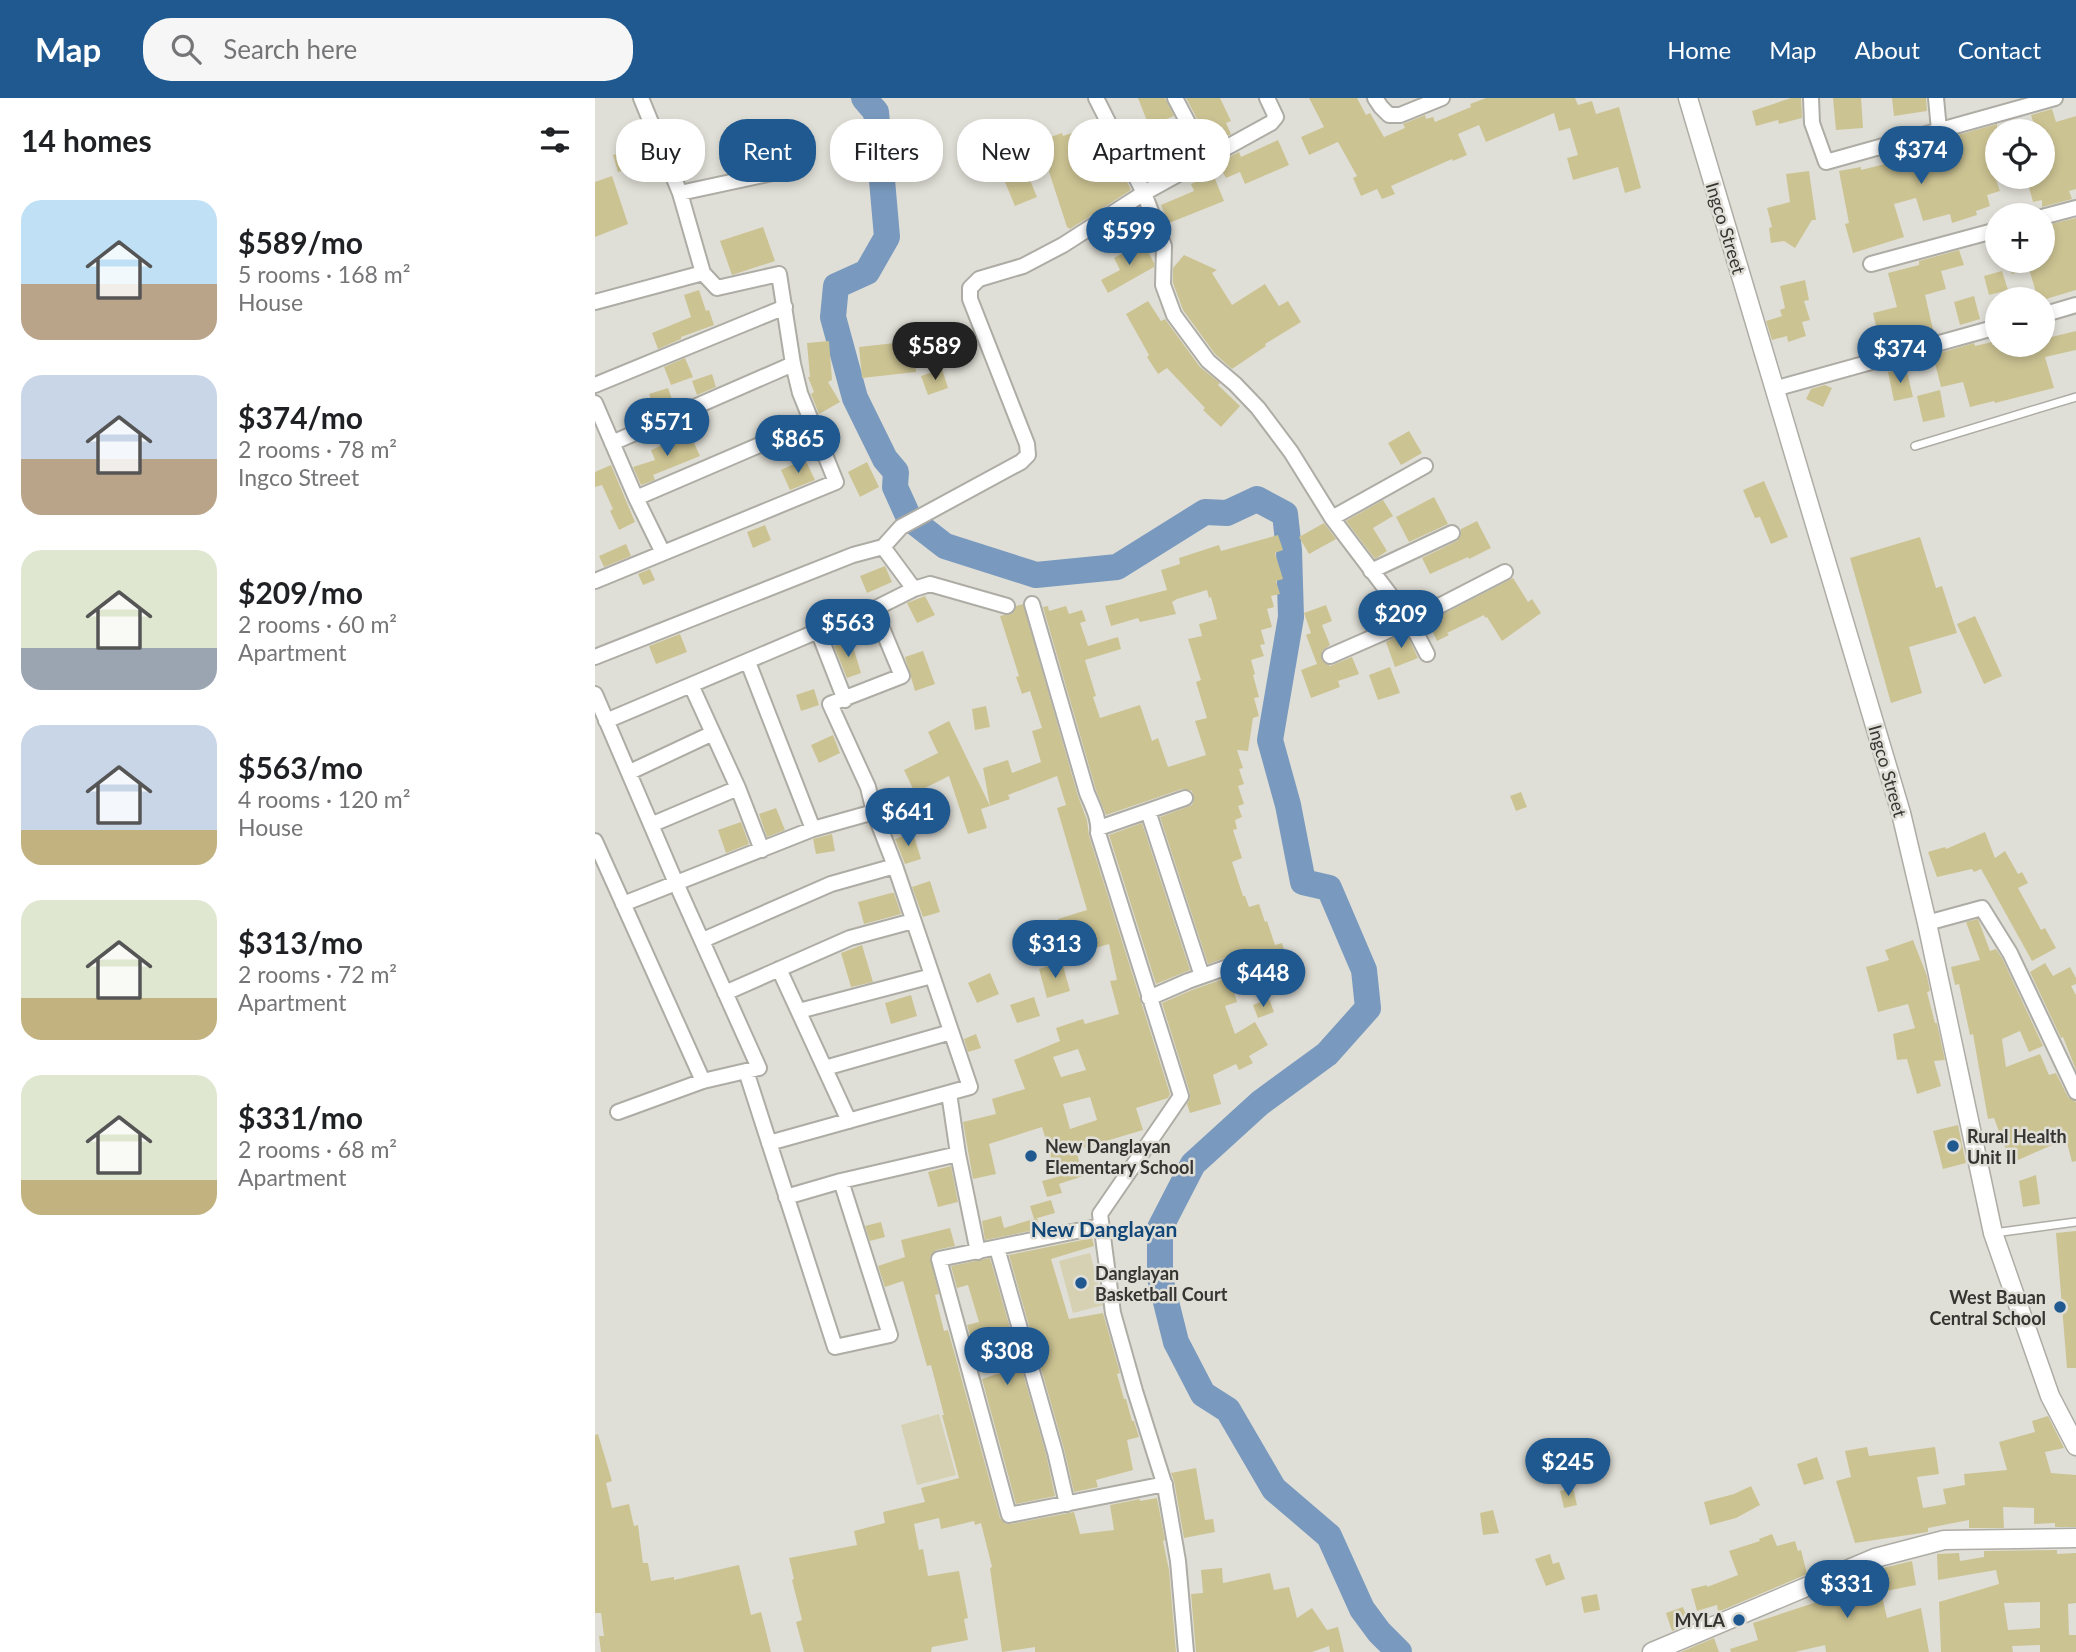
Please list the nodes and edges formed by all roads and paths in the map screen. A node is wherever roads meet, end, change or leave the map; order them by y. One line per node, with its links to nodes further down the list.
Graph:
1 (641, 98): 16 (street)
2 (1096, 98): 17 (street)
3 (1175, 98): 11 (street)
4 (1267, 98): 13 (street)
5 (1375, 98): 6 (street)
6 (1442, 98)
7 (1688, 98): 30 (street, Ingco Street)
8 (1811, 98): 12 (street)
9 (1936, 98): 12 (street)
10 (2055, 98): 12 (street)
11 (1186, 119)
12 (1939, 130)
13 (1230, 146)
14 (731, 182): 16 (street)
15 (1164, 182): 17 (street)
16 (680, 193): 22 (street)
17 (1144, 193): 38 (street); 40 (street)
18 (2076, 208): 19 (street)
19 (2055, 214)
20 (1985, 233): 21 (street)
21 (1871, 264)
22 (703, 274): 23 (street); 25 (street)
23 (595, 301)
24 (2076, 305): 26 (street)
25 (785, 307): 28 (street); 29 (street)
26 (2055, 311)
27 (1985, 330): 30 (street)
28 (793, 364): 33 (street); 34 (street)
29 (595, 385)
30 (1774, 389): 74 (street, Ingco Street)
31 (2076, 397): 35 (lane)
32 (595, 402): 34 (street)
33 (813, 422): 37 (street); 41 (street)
34 (612, 443): 37 (street)
35 (1915, 446)
36 (1426, 466): 38 (street)
37 (636, 498): 41 (street)
38 (1332, 518): 42 (street)
39 (1452, 533): 42 (street)
40 (883, 547): 45 (street); 52 (street)
41 (663, 553): 44 (street)
42 (1371, 571): 49 (street)
43 (1505, 572): 49 (street)
44 (596, 585)
45 (914, 589): 47 (street); 48 (street)
46 (1032, 604): 66 (street)
47 (1007, 606)
48 (874, 609): 50 (street); 57 (street)
49 (1410, 621): 51 (street); 53 (street)
50 (818, 631): 54 (street); 57 (street)
51 (1427, 654)
52 (595, 656)
53 (1330, 656)
54 (748, 662): 55 (street); 67 (street)
55 (691, 685): 58 (street); 59 (street)
56 (595, 694): 58 (street)
57 (845, 699): 64 (street)
58 (606, 721): 60 (street)
59 (713, 733): 60 (street); 61 (street)
60 (630, 772): 65 (street)
61 (738, 788): 65 (street); 69 (street)
62 (1185, 798): 63 (street)
63 (1148, 811): 66 (street); 79 (street)
64 (874, 813): 67 (street); 70 (street)
65 (653, 824): 71 (street)
66 (1099, 828): 81 (street)
67 (813, 830): 69 (street)
68 (595, 841): 72 (street)
69 (762, 850): 71 (street)
70 (895, 866): 73 (street); 75 (street)
71 (676, 883): 72 (street); 75 (street)
72 (622, 904): 86 (street)
73 (913, 921): 77 (street); 78 (street)
74 (1927, 923): 87 (street); 97 (street, Ingco Street)
75 (703, 940): 80 (street)
76 (1242, 962): 79 (street)
77 (779, 969): 80 (street); 82 (street)
78 (932, 976): 82 (street); 83 (street)
79 (1202, 976): 81 (street)
80 (725, 993): 85 (street)
81 (1149, 998): 96 (street)
82 (799, 1011): 84 (street)
83 (951, 1032): 84 (street); 88 (street)
84 (825, 1068): 90 (street)
85 (746, 1071): 86 (street); 91 (street)
86 (703, 1081): 89 (street)
87 (2076, 1092)
88 (949, 1093): 90 (street); 92 (street)
89 (618, 1112)
90 (849, 1121): 91 (street)
91 (769, 1143): 94 (street)
92 (958, 1154): 93 (street); 99 (street)
93 (841, 1181): 94 (street); 94 (street)
94 (786, 1197)
95 (2076, 1222): 97 (lane)
96 (1101, 1226): 98 (street); 101 (street)
97 (1993, 1233): 100 (street, Ingco Street)
98 (997, 1248): 99 (street); 102 (street)
99 (978, 1252): 102 (street)
100 (2076, 1446)
101 (1165, 1484): 102 (street); 104 (street)
102 (1067, 1504)
103 (2076, 1538): 105 (street)
104 (1186, 1652)
105 (1652, 1652)

